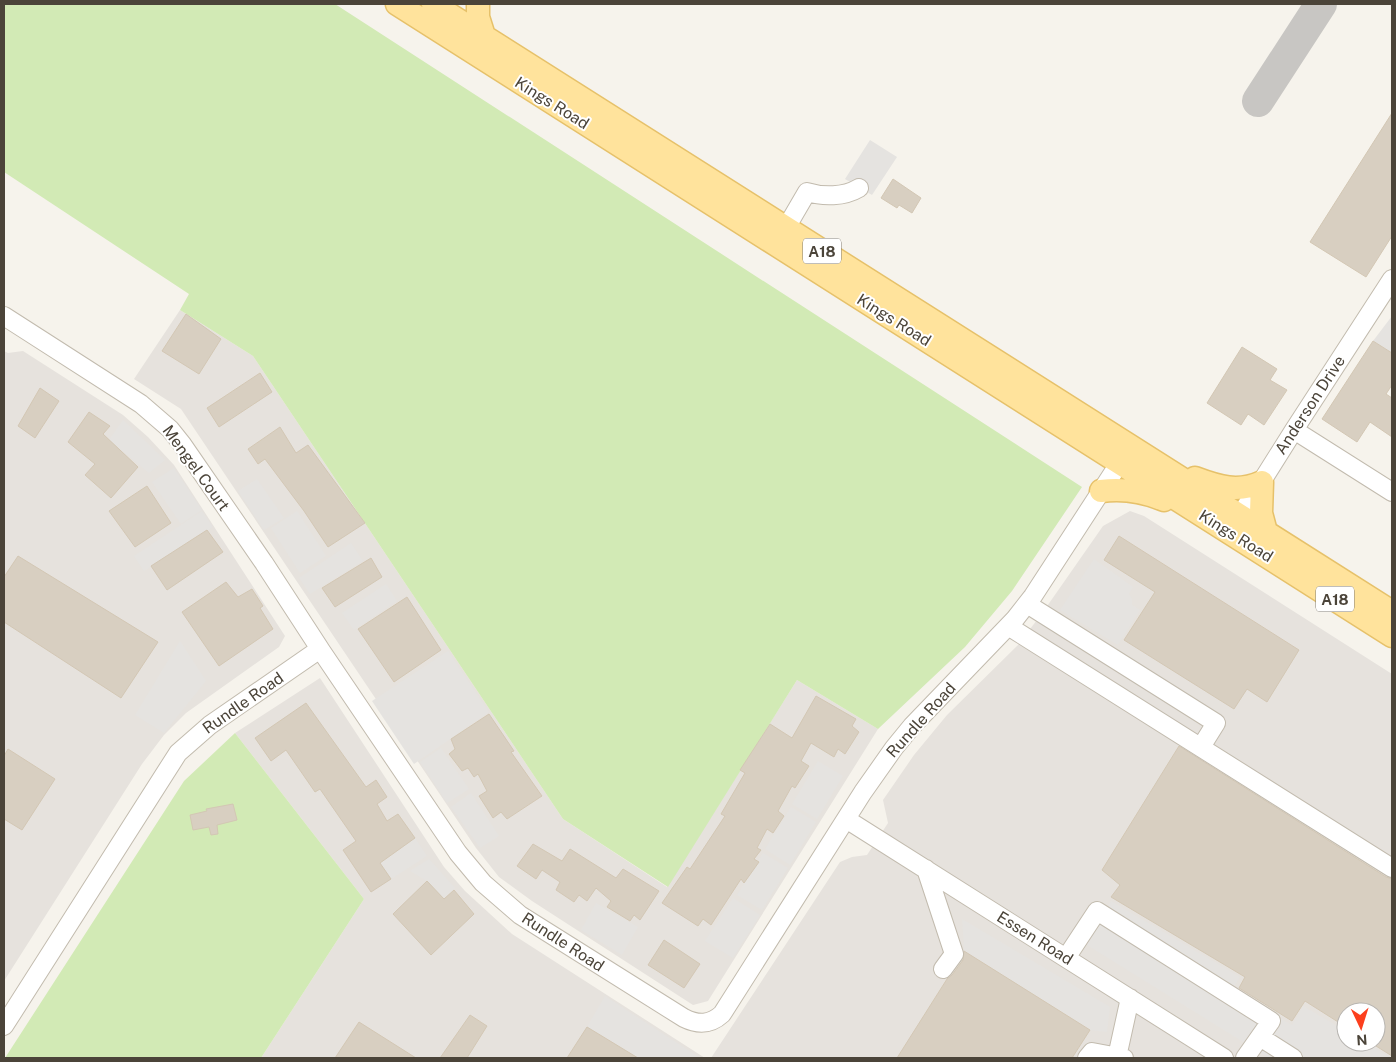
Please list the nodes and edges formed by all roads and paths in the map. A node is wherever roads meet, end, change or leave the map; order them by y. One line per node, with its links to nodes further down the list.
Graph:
1 (397, 4): 3 (main road, Kings Road / A18)
2 (478, 4): 4 (main road)
3 (443, 10): 4 (main road, Kings Road / A18); 10 (main road, Kings Road / A18)
4 (484, 36): 6 (main road, Kings Road / A18)
5 (859, 188): 6 (street)
6 (786, 228): 10 (main road, Kings Road / A18)
7 (1392, 279): 9 (street, Anderson Drive)
8 (4, 316): 21 (street, Mengel Court)
9 (1294, 430): 12 (street, Anderson Drive); 14 (street)
10 (1125, 455): 11 (main road, Kings Road / A18); 13 (street, Rundle Road); 15 (main road, Kings Road / A18)
11 (1159, 465): 12 (main road); 15 (main road, Kings Road / A18)
12 (1262, 482): 15 (street, Anderson Drive); 16 (main road)
13 (1101, 491): 15 (main road); 17 (street, Rundle Road)
14 (1392, 492)
15 (1227, 523): 16 (main road, Kings Road / A18); 20 (main road, Kings Road / A18)
16 (1266, 532): 18 (main road, Kings Road / A18)
17 (1027, 604): 19 (street, Rundle Road); 22 (street)
18 (1392, 612)
19 (1008, 626): 22 (street); 23 (street, Rundle Road)
20 (1392, 636)
21 (320, 649): 23 (street, Rundle Road); 29 (street, Rundle Road)
22 (1201, 748): 24 (street)
23 (846, 819): 25 (street, Essen Road)
24 (1392, 868)
25 (926, 869): 26 (street, Essen Road); 27 (street)
26 (1066, 958): 28 (street, Essen Road); 30 (street)
27 (943, 969)
28 (1130, 998): 32 (street); 33 (street, Essen Road)
29 (4, 1026)
30 (1260, 1037): 34 (street); 35 (street)
31 (1087, 1058): 32 (street)
32 (1120, 1058)
33 (1224, 1058)
34 (1245, 1058)
35 (1293, 1058)

